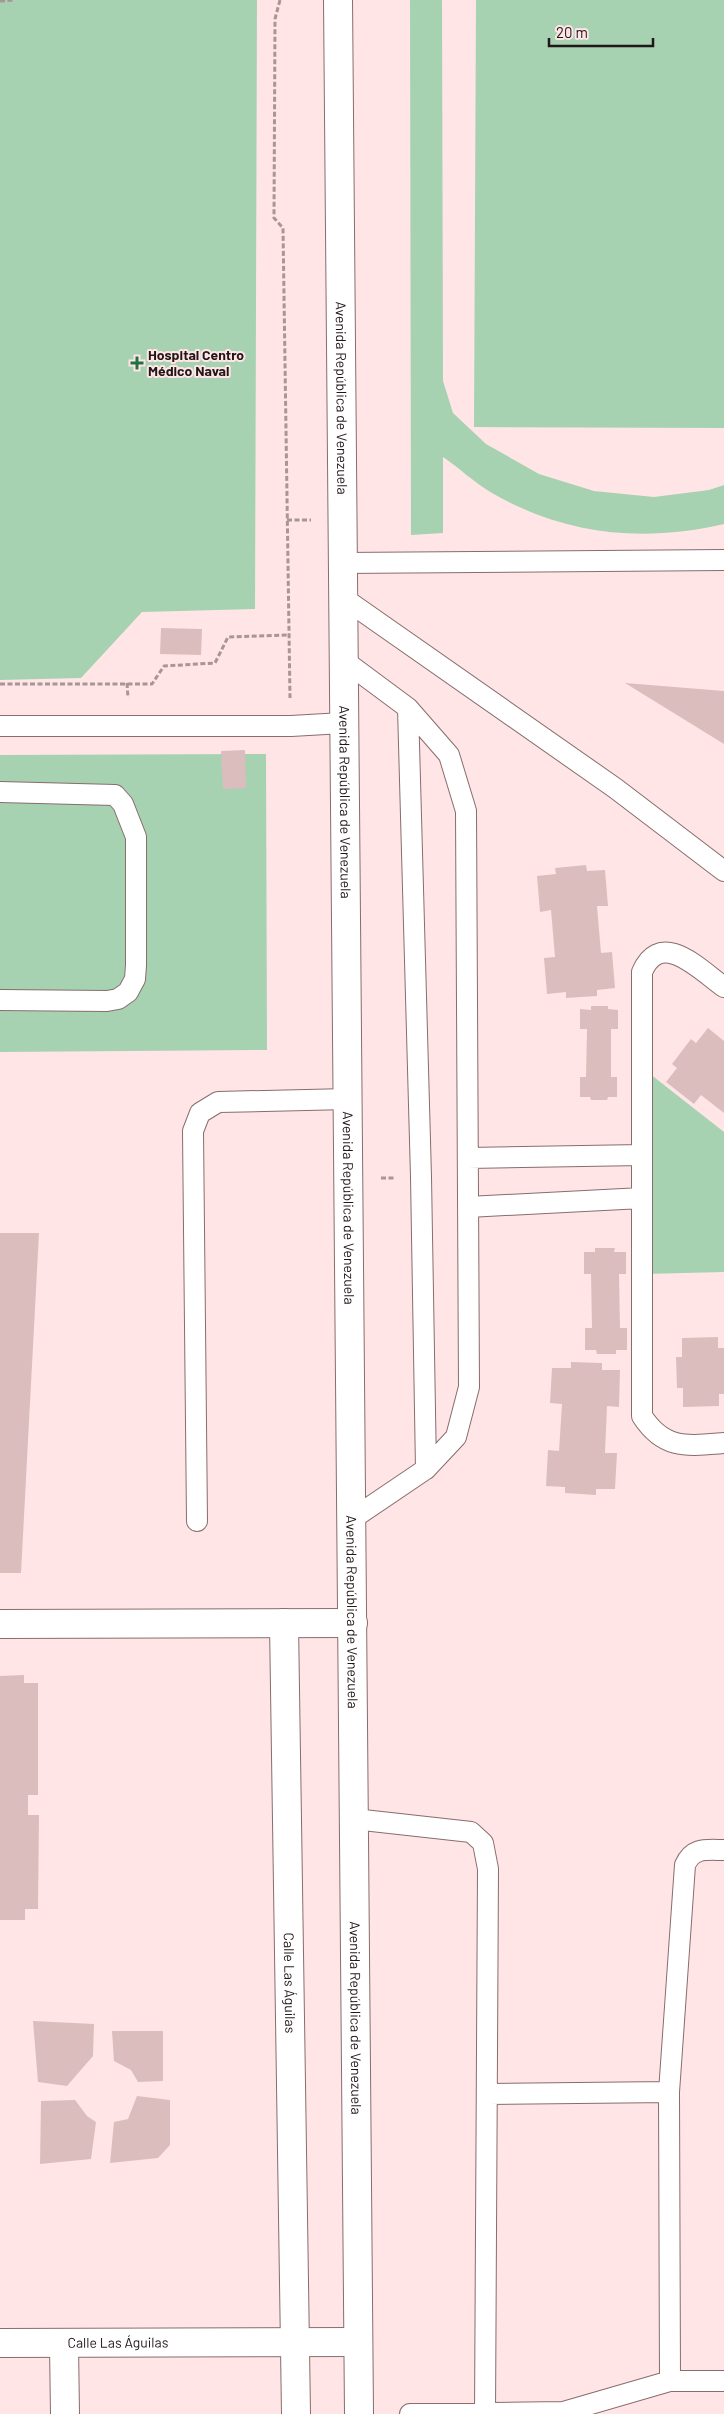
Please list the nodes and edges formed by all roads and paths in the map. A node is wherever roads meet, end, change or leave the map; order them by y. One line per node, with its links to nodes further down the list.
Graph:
1 (14, 0): 4 (path)
2 (280, 0): 8 (path)
3 (338, 0): 6 (main road, Avenida República de Venezuela)
4 (0, 1)
5 (724, 560): 6 (lane)
6 (342, 563): 7 (main road, Avenida República de Venezuela)
7 (342, 597): 9 (main road, Avenida República de Venezuela); 16 (lane)
8 (289, 635): 10 (path); 14 (path)
9 (342, 659): 11 (lane); 12 (main road, Avenida República de Venezuela)
10 (0, 684)
11 (408, 708): 21 (lane); 25 (lane)
12 (343, 723): 14 (lane); 19 (main road, Avenida República de Venezuela)
13 (0, 726): 14 (lane)
14 (291, 726)
15 (0, 792): 18 (lane)
16 (724, 871)
17 (724, 988): 20 (lane)
18 (0, 1000)
19 (348, 1099): 26 (main road, Avenida República de Venezuela); 27 (lane)
20 (642, 1155): 21 (lane); 22 (lane)
21 (468, 1158): 23 (lane)
22 (642, 1198): 23 (lane); 24 (lane)
23 (468, 1208): 25 (lane)
24 (724, 1443)
25 (426, 1469): 26 (lane)
26 (352, 1519): 29 (main road, Avenida República de Venezuela)
27 (197, 1520)
28 (284, 1623): 29 (main road); 30 (main road); 35 (main road, Calle Las Águilas)
29 (352, 1623): 31 (main road, Avenida República de Venezuela)
30 (0, 1624)
31 (354, 1819): 34 (lane); 36 (main road, Avenida República de Venezuela)
32 (724, 1850): 33 (lane)
33 (669, 2092): 34 (lane); 40 (lane)
34 (488, 2094): 45 (lane)
35 (295, 2342): 36 (main road, Calle Las Águilas); 38 (main road, Calle Las Águilas); 42 (main road, Calle Las Águilas)
36 (358, 2342): 43 (main road, Avenida República de Venezuela)
37 (0, 2344): 38 (main road, Calle Las Águilas)
38 (64, 2344): 41 (main road)
39 (724, 2380): 40 (lane)
40 (670, 2381): 45 (lane)
41 (65, 2414)
42 (296, 2414)
43 (359, 2414)
44 (410, 2414): 45 (lane)
45 (485, 2414)

